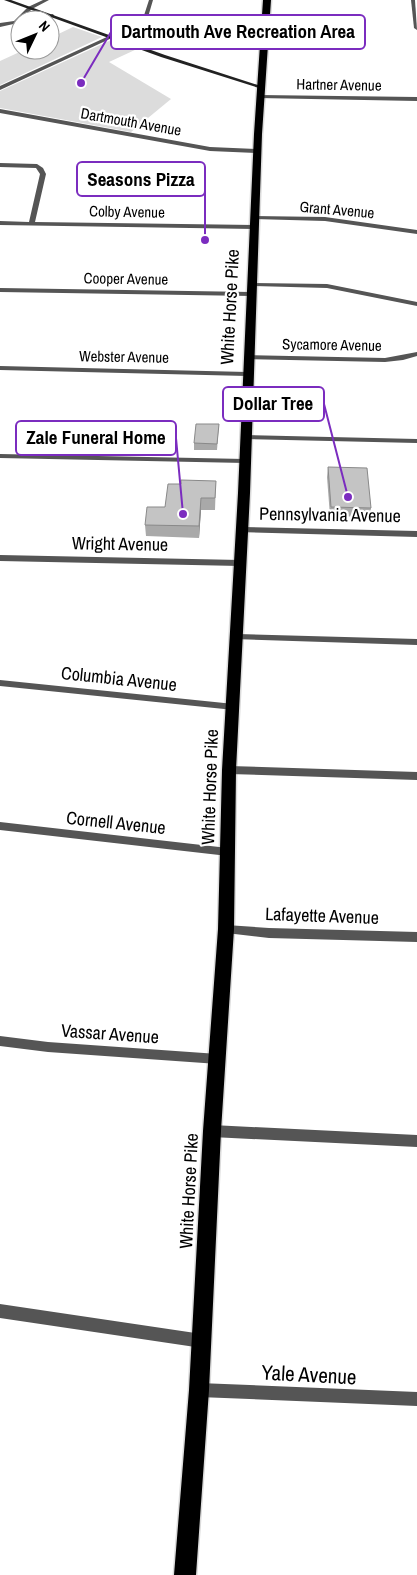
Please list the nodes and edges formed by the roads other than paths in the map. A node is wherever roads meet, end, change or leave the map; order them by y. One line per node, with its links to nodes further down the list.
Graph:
1 (6, 0): 6 (street)
2 (47, 0): 6 (street)
3 (151, 0): 11 (street)
4 (267, 0): 13 (highway, White Horse Pike)
5 (413, 0): 9 (street)
6 (30, 8): 7 (street)
7 (36, 10)
8 (60, 19): 10 (street)
9 (417, 28)
10 (111, 37): 11 (street); 12 (street)
11 (133, 46): 13 (street)
12 (0, 88)
13 (261, 92): 14 (street, Hartner Avenue); 16 (highway, White Horse Pike)
14 (417, 98)
15 (0, 111): 16 (street, Dartmouth Avenue)
16 (258, 151): 19 (highway, White Horse Pike)
17 (0, 165): 20 (street)
18 (0, 222): 20 (street, Colby Avenue)
19 (254, 222): 20 (street, Colby Avenue); 21 (street, Grant Avenue); 23 (highway, White Horse Pike)
20 (32, 223)
21 (417, 232)
22 (0, 290): 23 (street, Cooper Avenue)
23 (252, 290): 24 (street, Cooper Avenue); 26 (highway, White Horse Pike)
24 (417, 304)
25 (416, 354): 26 (street, Sycamore Avenue)
26 (248, 357): 28 (highway, White Horse Pike)
27 (0, 368): 28 (street, Webster Avenue)
28 (247, 374): 29 (highway, White Horse Pike)
29 (245, 437): 30 (street); 32 (highway, White Horse Pike)
30 (417, 441)
31 (0, 456): 32 (street)
32 (245, 461): 33 (highway, White Horse Pike)
33 (242, 530): 34 (street, Pennsylvania Avenue); 36 (highway, White Horse Pike)
34 (417, 534)
35 (0, 558): 36 (street, Wright Avenue)
36 (240, 563): 37 (highway, White Horse Pike)
37 (237, 637): 38 (street); 40 (highway, White Horse Pike)
38 (417, 642)
39 (0, 683): 40 (street, Columbia Avenue)
40 (234, 707): 41 (highway, White Horse Pike)
41 (229, 770): 42 (street); 44 (highway, White Horse Pike)
42 (417, 776)
43 (0, 826): 44 (street, Cornell Avenue)
44 (228, 852): 45 (highway, White Horse Pike)
45 (226, 929): 46 (street, Lafayette Avenue); 48 (highway, White Horse Pike)
46 (417, 937)
47 (0, 1041): 48 (street, Vassar Avenue)
48 (218, 1059): 49 (highway, White Horse Pike)
49 (212, 1130): 50 (street); 52 (highway, White Horse Pike)
50 (417, 1141)
51 (0, 1311): 52 (street)
52 (202, 1341): 53 (highway, White Horse Pike)
53 (199, 1390): 54 (street, Yale Avenue); 55 (highway, White Horse Pike)
54 (417, 1399)
55 (185, 1575)

